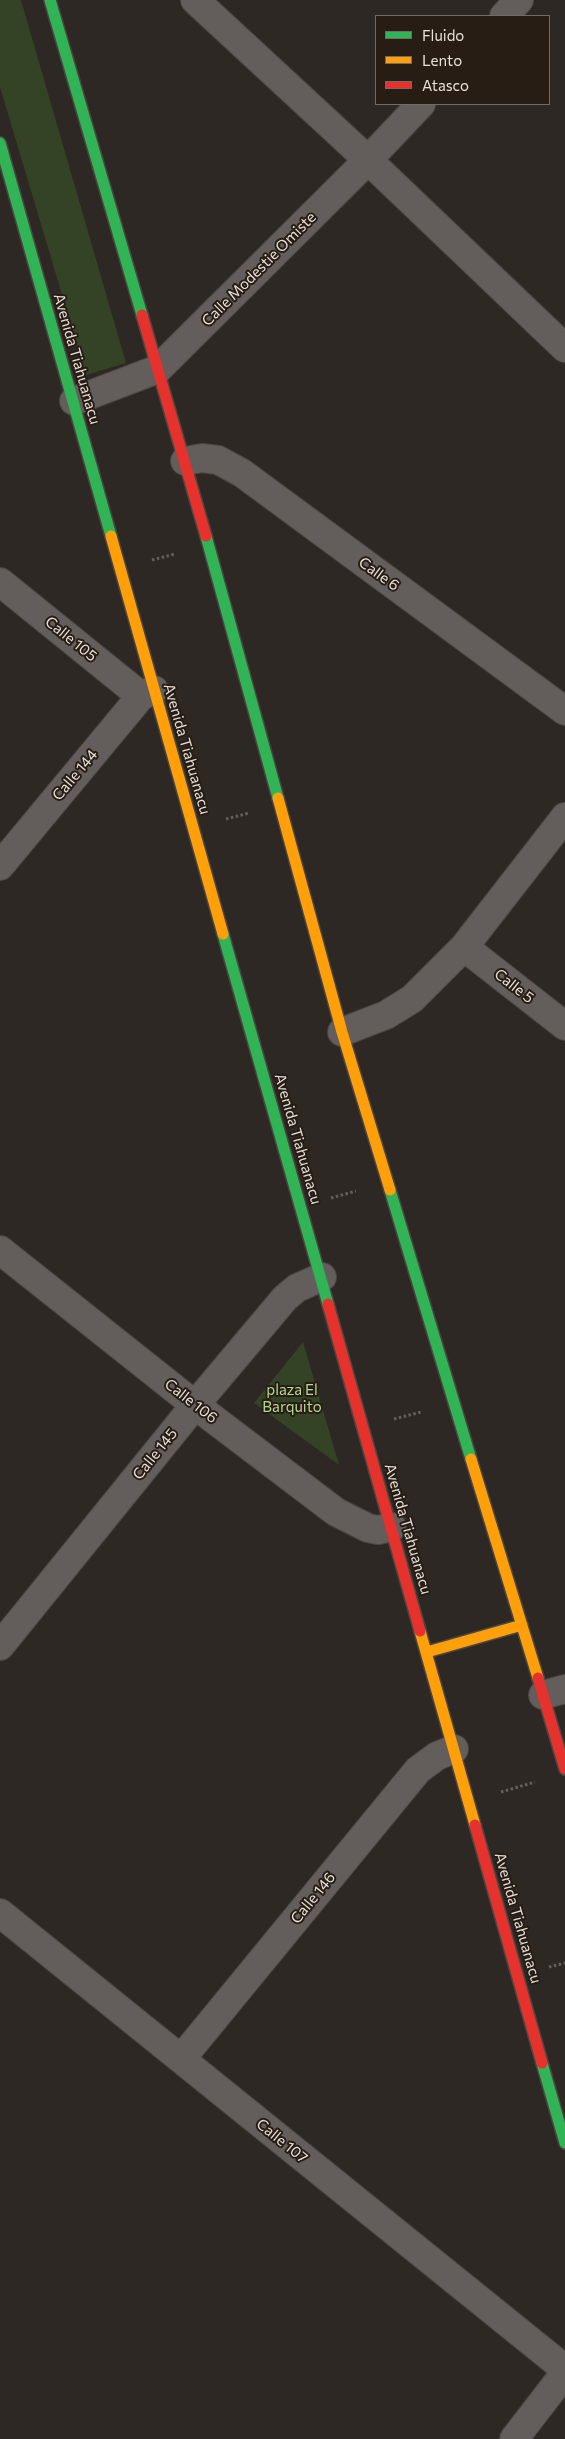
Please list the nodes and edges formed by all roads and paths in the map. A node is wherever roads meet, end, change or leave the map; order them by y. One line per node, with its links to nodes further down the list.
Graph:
1 (50, 0): 9 (main road)
2 (195, 0): 7 (street)
3 (519, 0): 4 (street)
4 (505, 15)
5 (420, 105): 7 (street, Calle Modestie Omiste)
6 (0, 143): 10 (main road, Avenida Tiahuanacu)
7 (368, 160): 8 (street); 9 (street, Calle Modestie Omiste)
8 (565, 348)
9 (158, 369): 10 (street, Calle Modestie Omiste); 11 (main road)
10 (74, 401): 13 (main road, Avenida Tiahuanacu)
11 (185, 461): 12 (main road); 16 (street, Calle 6)
12 (209, 545): 13 (path); 17 (main road)
13 (120, 568): 15 (main road, Avenida Tiahuanacu)
14 (0, 582): 15 (street, Calle 105)
15 (148, 693): 19 (main road, Avenida Tiahuanacu); 20 (street, Calle 144)
16 (565, 710)
17 (280, 805): 19 (path); 23 (main road)
18 (565, 817): 21 (street)
19 (194, 827): 25 (main road, Avenida Tiahuanacu)
20 (0, 866)
21 (464, 947): 22 (street, Calle 5); 23 (street)
22 (565, 1026)
23 (342, 1032): 24 (main road)
24 (388, 1182): 25 (path); 28 (main road)
25 (302, 1206): 27 (main road, Avenida Tiahuanacu)
26 (0, 1250): 29 (street, Calle 106)
27 (322, 1277): 29 (street, Calle 145); 30 (main road, Avenida Tiahuanacu)
28 (454, 1402): 30 (path); 32 (main road)
29 (195, 1405): 31 (street, Calle 106); 33 (street, Calle 145)
30 (364, 1427): 31 (main road, Avenida Tiahuanacu)
31 (392, 1527): 34 (main road, Avenida Tiahuanacu)
32 (522, 1625): 34 (main road); 35 (main road)
33 (0, 1646)
34 (427, 1652): 36 (main road, Avenida Tiahuanacu)
35 (554, 1692): 37 (main road)
36 (454, 1749): 39 (main road, Avenida Tiahuanacu); 41 (street, Calle 146)
37 (565, 1769)
38 (536, 1782): 39 (path)
39 (469, 1801): 42 (main road, Avenida Tiahuanacu)
40 (0, 1913): 41 (street, Calle 107)
41 (181, 2059): 43 (street, Calle 107)
42 (565, 2143)
43 (565, 2369)
44 (565, 2373): 45 (street)
45 (514, 2439)

